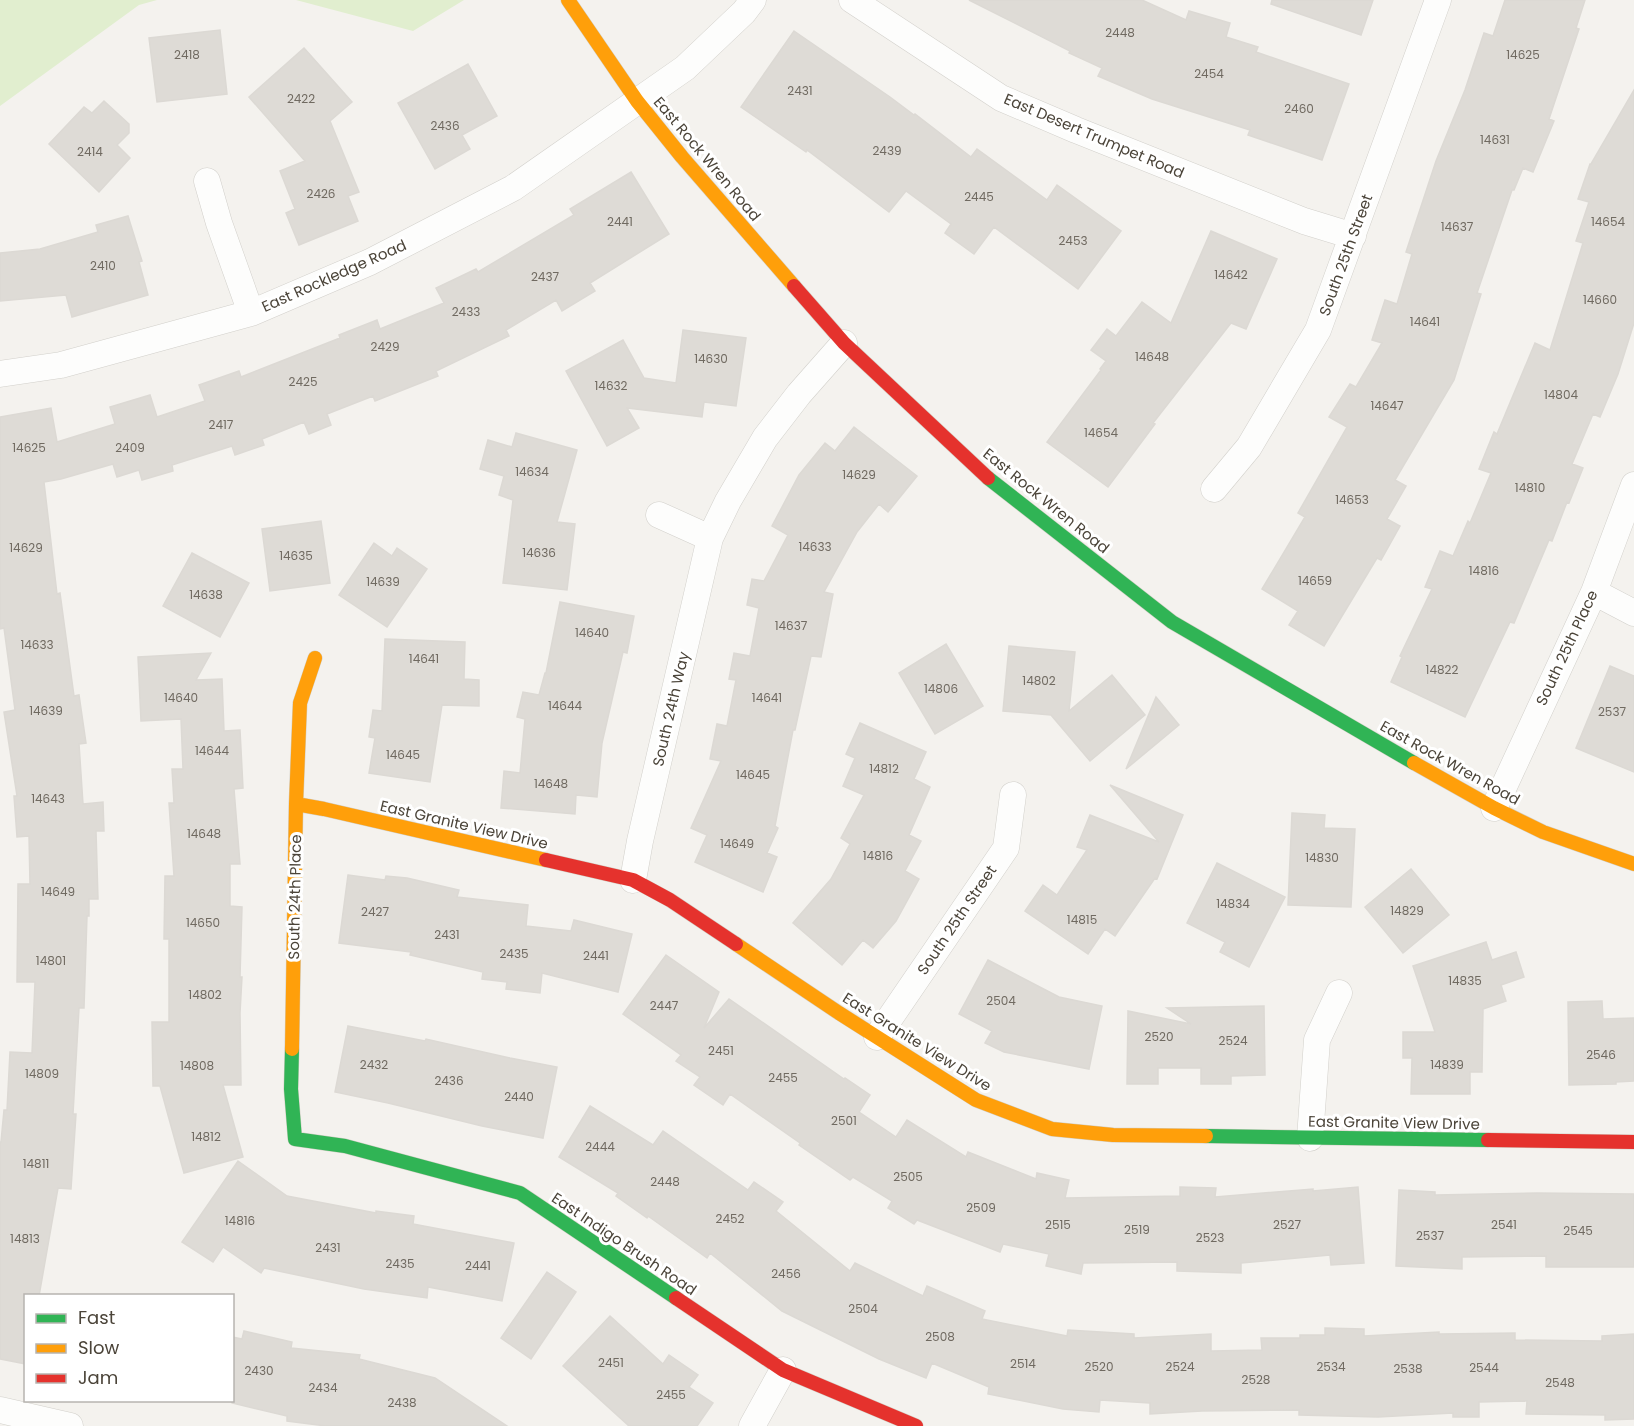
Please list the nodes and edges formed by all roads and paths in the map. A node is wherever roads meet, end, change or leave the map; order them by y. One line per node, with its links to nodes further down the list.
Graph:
1 (568, 0): 5 (street, East Rock Wren Road)
2 (753, 0): 5 (street)
3 (852, 0): 7 (street, East Desert Trumpet Road)
4 (1438, 0): 7 (street, South 25th Street)
5 (636, 102): 8 (street, East Rockledge Road); 9 (street, East Rock Wren Road)
6 (207, 181): 8 (street)
7 (1353, 236): 12 (street, South 25th Street)
8 (251, 314): 10 (street, East Rockledge Road)
9 (844, 343): 14 (street, South 24th Way); 20 (street, East Rock Wren Road)
10 (0, 374)
11 (1634, 485): 15 (street, South 25th Place)
12 (1214, 489)
13 (659, 515): 14 (street)
14 (710, 538): 22 (street, South 24th Way)
15 (1594, 592): 16 (street); 20 (street, South 25th Place)
16 (1634, 613)
17 (315, 658): 19 (street, South 24th Place)
18 (1013, 795): 24 (street, South 25th Street)
19 (296, 804): 22 (street, East Granite View Drive); 26 (street, South 24th Place)
20 (1494, 808): 21 (street, East Rock Wren Road)
21 (1634, 864)
22 (633, 880): 24 (street, East Granite View Drive)
23 (1339, 993): 25 (street)
24 (877, 1037): 25 (street, East Granite View Drive)
25 (1310, 1138): 27 (street, East Granite View Drive)
26 (295, 1139): 28 (street, East Indigo Brush Road)
27 (1634, 1142)
28 (783, 1370): 31 (street); 32 (street, East Indigo Brush Road)
29 (0, 1410): 30 (street)
30 (70, 1426)
31 (752, 1426)
32 (916, 1426)

